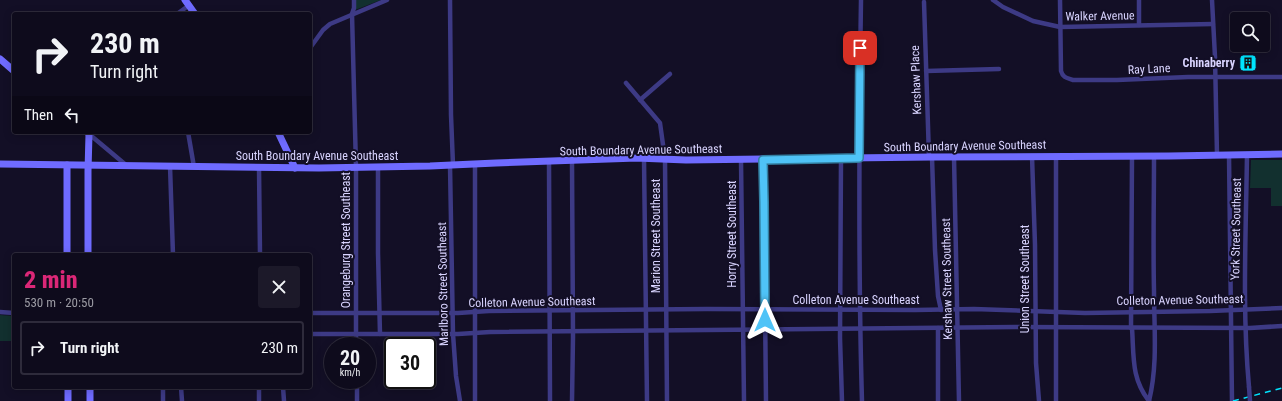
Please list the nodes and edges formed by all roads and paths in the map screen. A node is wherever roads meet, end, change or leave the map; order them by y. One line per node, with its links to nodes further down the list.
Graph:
1 (354, 0): 13 (street, Orangeburg Street Southeast)
2 (387, 0): 13 (street)
3 (450, 0): 54 (street, Marlboro Street Southeast)
4 (861, 0): 42 (street)
5 (993, 0): 16 (street, Walker Avenue)
6 (1060, 0): 16 (street)
7 (1139, 0): 15 (street)
8 (1212, 0): 14 (street)
9 (924, 2): 21 (street, Kershaw Place)
10 (186, 3): 11 (street); 12 (street)
11 (179, 12)
12 (193, 12)
13 (352, 14): 17 (street); 60 (street, Orangeburg Street Southeast)
14 (1214, 24): 15 (street, Walker Avenue); 24 (street)
15 (1140, 25): 16 (street, Walker Avenue)
16 (1060, 26): 24 (street, Ray Lane)
17 (312, 45)
18 (0, 59): 19 (street)
19 (12, 69)
20 (999, 69): 21 (street)
21 (926, 71): 39 (street, Kershaw Place)
22 (670, 74): 26 (street)
23 (1282, 77): 24 (street, Ray Lane)
24 (1215, 78): 33 (street)
25 (626, 83): 26 (street, Marion Street Southeast)
26 (640, 100): 44 (street, Marion Street Southeast)
27 (88, 134): 50 (street)
28 (89, 134): 53 (street)
29 (188, 134): 56 (street)
30 (279, 134): 59 (street)
31 (1247, 154): 32 (street, South Boundary Avenue Southeast); 34 (street, South Boundary Avenue Southeast); 72 (street, York Street Southeast)
32 (1282, 154)
33 (1217, 155): 34 (street, South Boundary Avenue Southeast); 38 (street, South Boundary Avenue Southeast)
34 (1230, 155): 76 (street, York Street Southeast)
35 (1032, 156): 36 (street, South Boundary Avenue Southeast); 40 (street, South Boundary Avenue Southeast); 75 (street, Union Street Southeast)
36 (1056, 156): 37 (street, South Boundary Avenue Southeast); 79 (street)
37 (1132, 156): 38 (street, South Boundary Avenue Southeast); 84 (street)
38 (1154, 156): 85 (street)
39 (931, 157): 40 (street, South Boundary Avenue Southeast); 42 (street, South Boundary Avenue Southeast); 74 (street, Kershaw Street Southeast)
40 (954, 157): 71 (street, Kershaw Street Southeast)
41 (841, 158): 42 (street, South Boundary Avenue Southeast); 46 (street, South Boundary Avenue Southeast); 69 (street)
42 (859, 158): 70 (street)
43 (644, 159): 44 (street, South Boundary Avenue Southeast); 47 (street, South Boundary Avenue Southeast); 66 (street, Marion Street Southeast)
44 (665, 159): 45 (street, South Boundary Avenue Southeast); 73 (street, Marion Street Southeast)
45 (741, 160): 46 (street, South Boundary Avenue Southeast); 67 (street, Horry Street Southeast)
46 (763, 160): 68 (street)
47 (572, 161): 48 (street, South Boundary Avenue Southeast); 78 (street)
48 (549, 162): 51 (street, South Boundary Avenue Southeast); 77 (street)
49 (0, 164): 52 (street, South Boundary Avenue Southeast)
50 (88, 164): 52 (street, South Boundary Avenue Southeast); 53 (street, South Boundary Avenue Southeast); 62 (street)
51 (475, 164): 54 (street, South Boundary Avenue Southeast); 83 (street)
52 (67, 165): 61 (street)
53 (126, 165): 55 (street, South Boundary Avenue Southeast)
54 (452, 165): 58 (street, South Boundary Avenue Southeast); 88 (street, Marlboro Street Southeast)
55 (170, 166): 56 (street, South Boundary Avenue Southeast); 63 (street)
56 (194, 166): 57 (street, South Boundary Avenue Southeast)
57 (259, 167): 59 (street, South Boundary Avenue Southeast); 64 (street)
58 (378, 167): 60 (street, South Boundary Avenue Southeast); 82 (street)
59 (295, 168): 60 (street, South Boundary Avenue Southeast)
60 (356, 168): 81 (street, Orangeburg Street Southeast)
61 (67, 253)
62 (88, 253)
63 (173, 253)
64 (260, 253)
65 (1282, 308): 72 (street, Colleton Avenue Southeast)
66 (646, 309): 73 (street, Colleton Avenue Southeast); 78 (street, Colleton Avenue Southeast); 102 (street, Marion Street Southeast)
67 (743, 309): 68 (street, Colleton Avenue Southeast); 73 (street, Colleton Avenue Southeast); 100 (street, Horry Street Southeast)
68 (765, 309): 69 (street, Colleton Avenue Southeast); 101 (street)
69 (840, 309): 70 (street, Colleton Avenue Southeast); 98 (street)
70 (859, 309): 74 (street, Colleton Avenue Southeast); 99 (street)
71 (957, 309): 74 (street, Colleton Avenue Southeast); 75 (street, Colleton Avenue Southeast); 92 (street, Kershaw Street Southeast)
72 (1245, 309): 76 (street, Colleton Avenue Southeast); 97 (street, York Street Southeast)
73 (666, 310): 103 (street, Marion Street Southeast)
74 (941, 310)
75 (1035, 310): 79 (street, Colleton Avenue Southeast); 93 (street, Union Street Southeast)
76 (1230, 310): 85 (street, Colleton Avenue Southeast); 96 (street, York Street Southeast)
77 (550, 311): 78 (street, Colleton Avenue Southeast); 83 (street, Colleton Avenue Southeast); 104 (street)
78 (573, 311): 105 (street)
79 (1056, 311): 84 (street, Colleton Avenue Southeast); 94 (street)
80 (0, 312): 86 (street)
81 (356, 312): 82 (street, Colleton Avenue Southeast); 87 (street, Colleton Avenue Southeast); 108 (street, Orangeburg Street Southeast)
82 (380, 312): 88 (street, Colleton Avenue Southeast); 109 (street)
83 (474, 312): 88 (street, Colleton Avenue Southeast); 106 (street)
84 (1131, 312): 85 (street, Colleton Avenue Southeast); 95 (street)
85 (1154, 312): 90 (street)
86 (12, 313)
87 (312, 313)
88 (452, 313): 110 (street, Marlboro Street Southeast)
89 (1282, 326): 97 (street)
90 (1155, 327): 95 (street); 96 (street); 139 (street)
91 (938, 328): 92 (street); 99 (street); 135 (street, Kershaw Street Southeast)
92 (957, 328): 93 (street); 136 (street, Kershaw Street Southeast)
93 (1035, 328): 94 (street); 137 (street, Union Street Southeast)
94 (1056, 328): 95 (street); 138 (street)
95 (1131, 328): 139 (street)
96 (1230, 328): 97 (street); 140 (street, York Street Southeast)
97 (1246, 328): 141 (street, York Street Southeast, bridge)
98 (840, 329): 99 (street); 101 (street); 133 (street)
99 (860, 329): 134 (street)
100 (743, 330): 101 (street); 103 (street); 131 (street)
101 (766, 330): 132 (street)
102 (646, 331): 103 (street); 105 (street); 129 (street, Marion Street Southeast)
103 (666, 331): 130 (street, Marion Street Southeast)
104 (550, 332): 105 (street); 106 (street); 127 (street)
105 (573, 332): 128 (street)
106 (474, 333): 110 (street); 126 (street)
107 (312, 334): 108 (street)
108 (356, 334): 109 (street)
109 (380, 334): 110 (street)
110 (453, 334): 125 (street, Marlboro Street Southeast)
111 (68, 389): 118 (street)
112 (90, 389): 119 (street)
113 (163, 389): 120 (street)
114 (181, 389): 121 (street)
115 (259, 389): 122 (street)
116 (283, 389): 123 (street)
117 (357, 389): 124 (street)
118 (68, 401)
119 (90, 401)
120 (163, 401)
121 (182, 401)
122 (259, 401)
123 (284, 401)
124 (357, 401)
125 (460, 401)
126 (475, 401)
127 (550, 401)
128 (572, 401)
129 (647, 401)
130 (667, 401)
131 (744, 401)
132 (766, 401)
133 (842, 401)
134 (862, 401)
135 (938, 401)
136 (959, 401)
137 (1039, 401)
138 (1056, 401)
139 (1149, 401)
140 (1232, 401)
141 (1250, 401)

